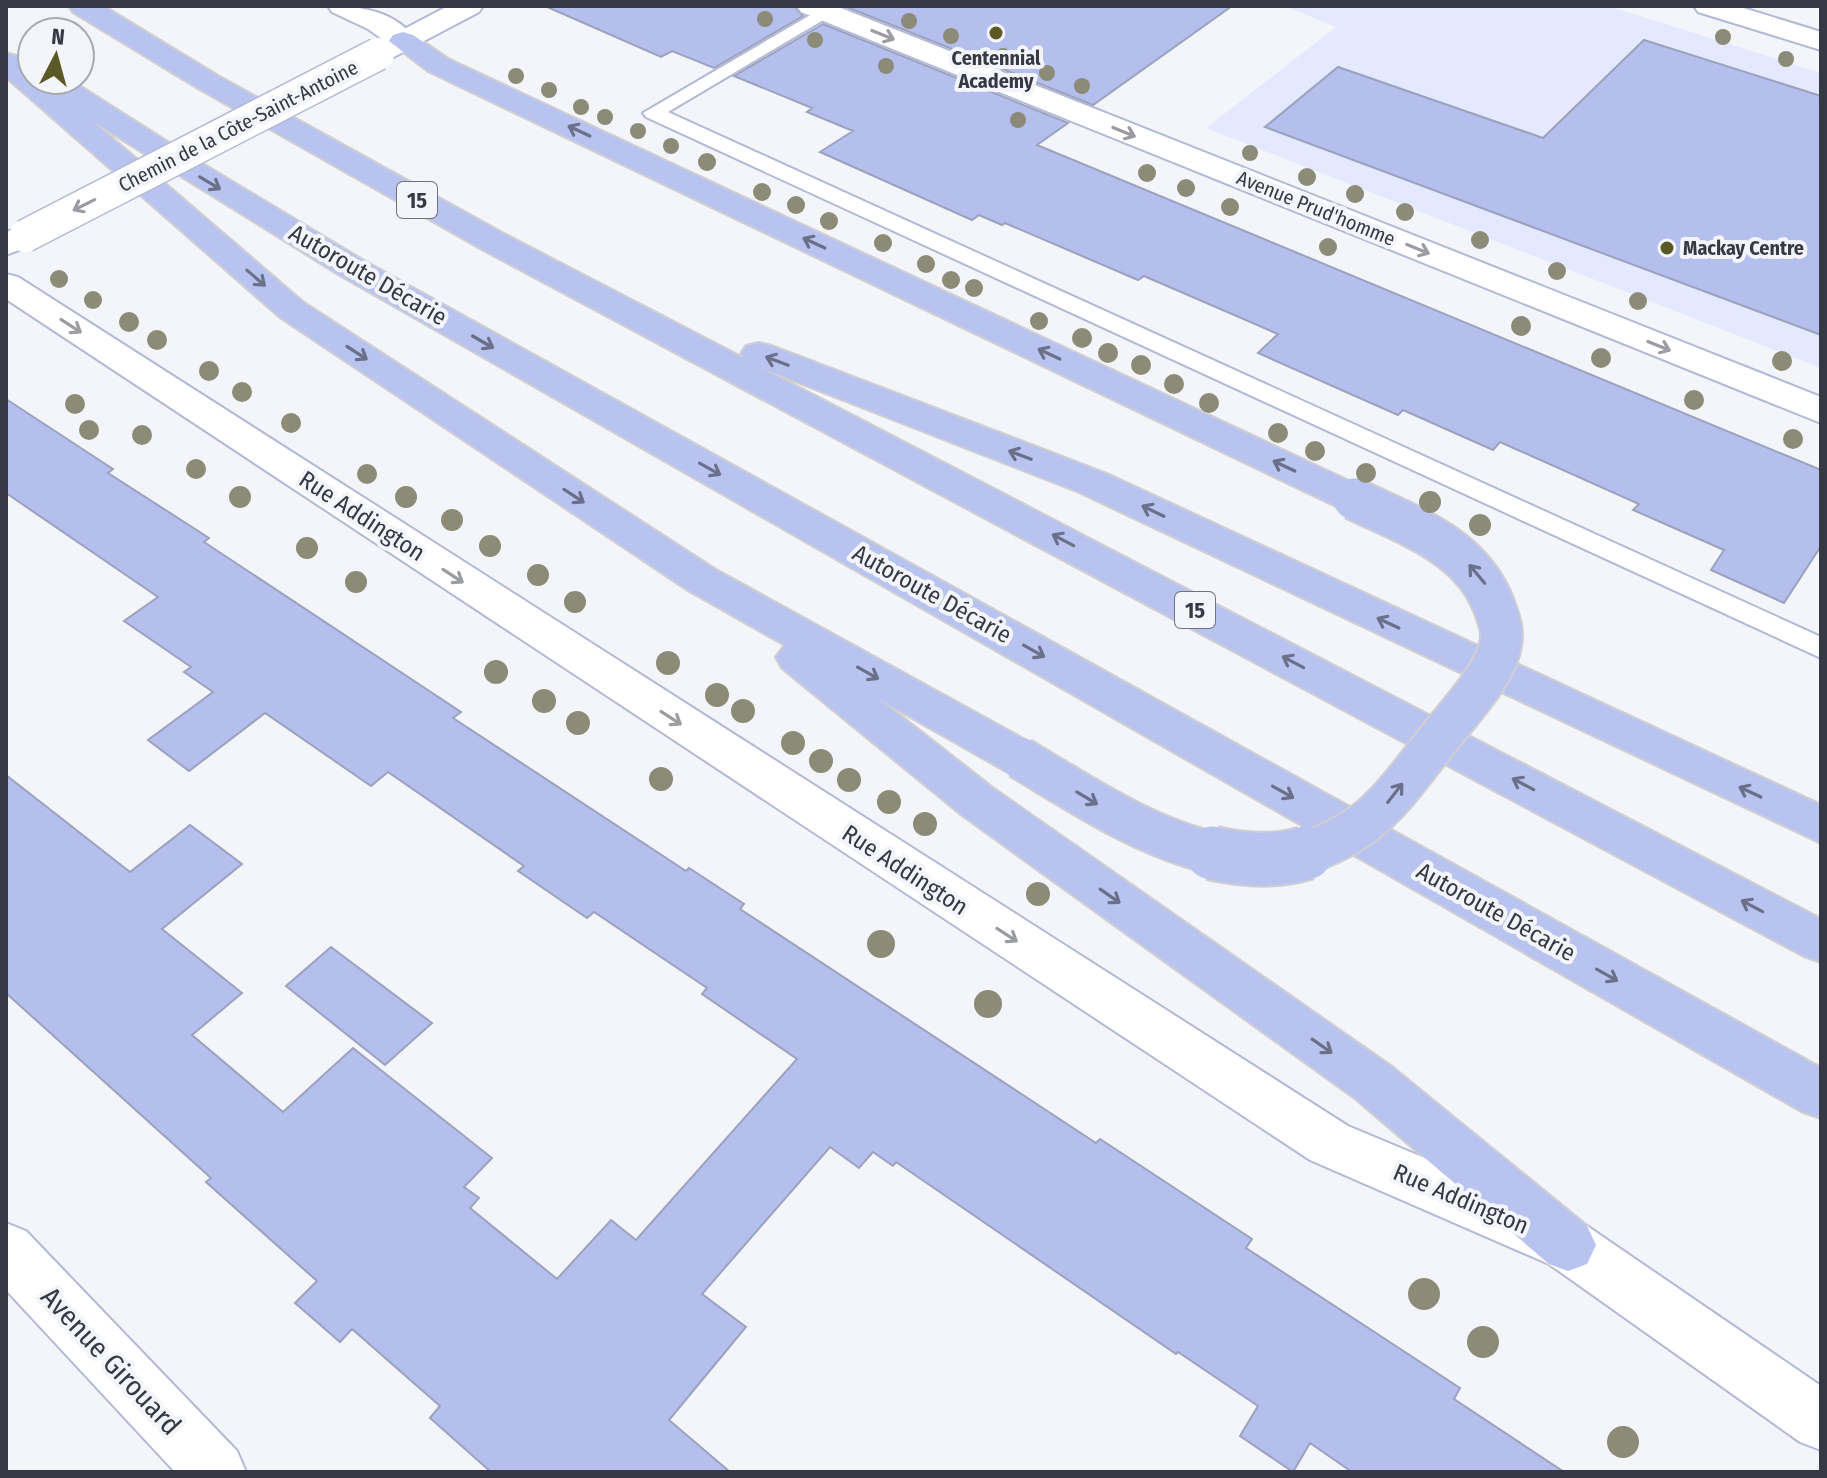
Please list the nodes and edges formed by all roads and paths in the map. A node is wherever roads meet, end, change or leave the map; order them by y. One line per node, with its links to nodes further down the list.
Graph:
1 (83, 6): 11 (highway, 15)
2 (342, 6): 7 (street)
3 (469, 6): 7 (street, Chemin de la Côte-Saint-Antoine)
4 (1708, 6): 6 (street)
5 (818, 9): 13 (street, Avenue Prud'homme, one-way to 13); 15 (lane)
6 (1821, 41)
7 (390, 47): 10 (street, Chemin de la Côte-Saint-Antoine, one-way to 10, bridge); 14 (highway, one-way to 7, bridge)
8 (6, 62): 14 (highway, one-way to 14)
9 (75, 96): 18 (highway, Autoroute Décarie, one-way to 18)
10 (16, 240)
11 (567, 280): 16 (highway, one-way to 11); 17 (highway, 15, one-way to 11)
12 (6, 284): 19 (street, Rue Addington, one-way to 19)
13 (1821, 411)
14 (702, 580): 19 (highway, one-way to 19)
15 (1821, 648)
16 (1821, 825)
17 (1821, 942)
18 (1821, 1095)
19 (1568, 1245): 21 (street, Rue Addington)
20 (6, 1250): 22 (street, Avenue Girouard)
21 (1821, 1421)
22 (216, 1472)

